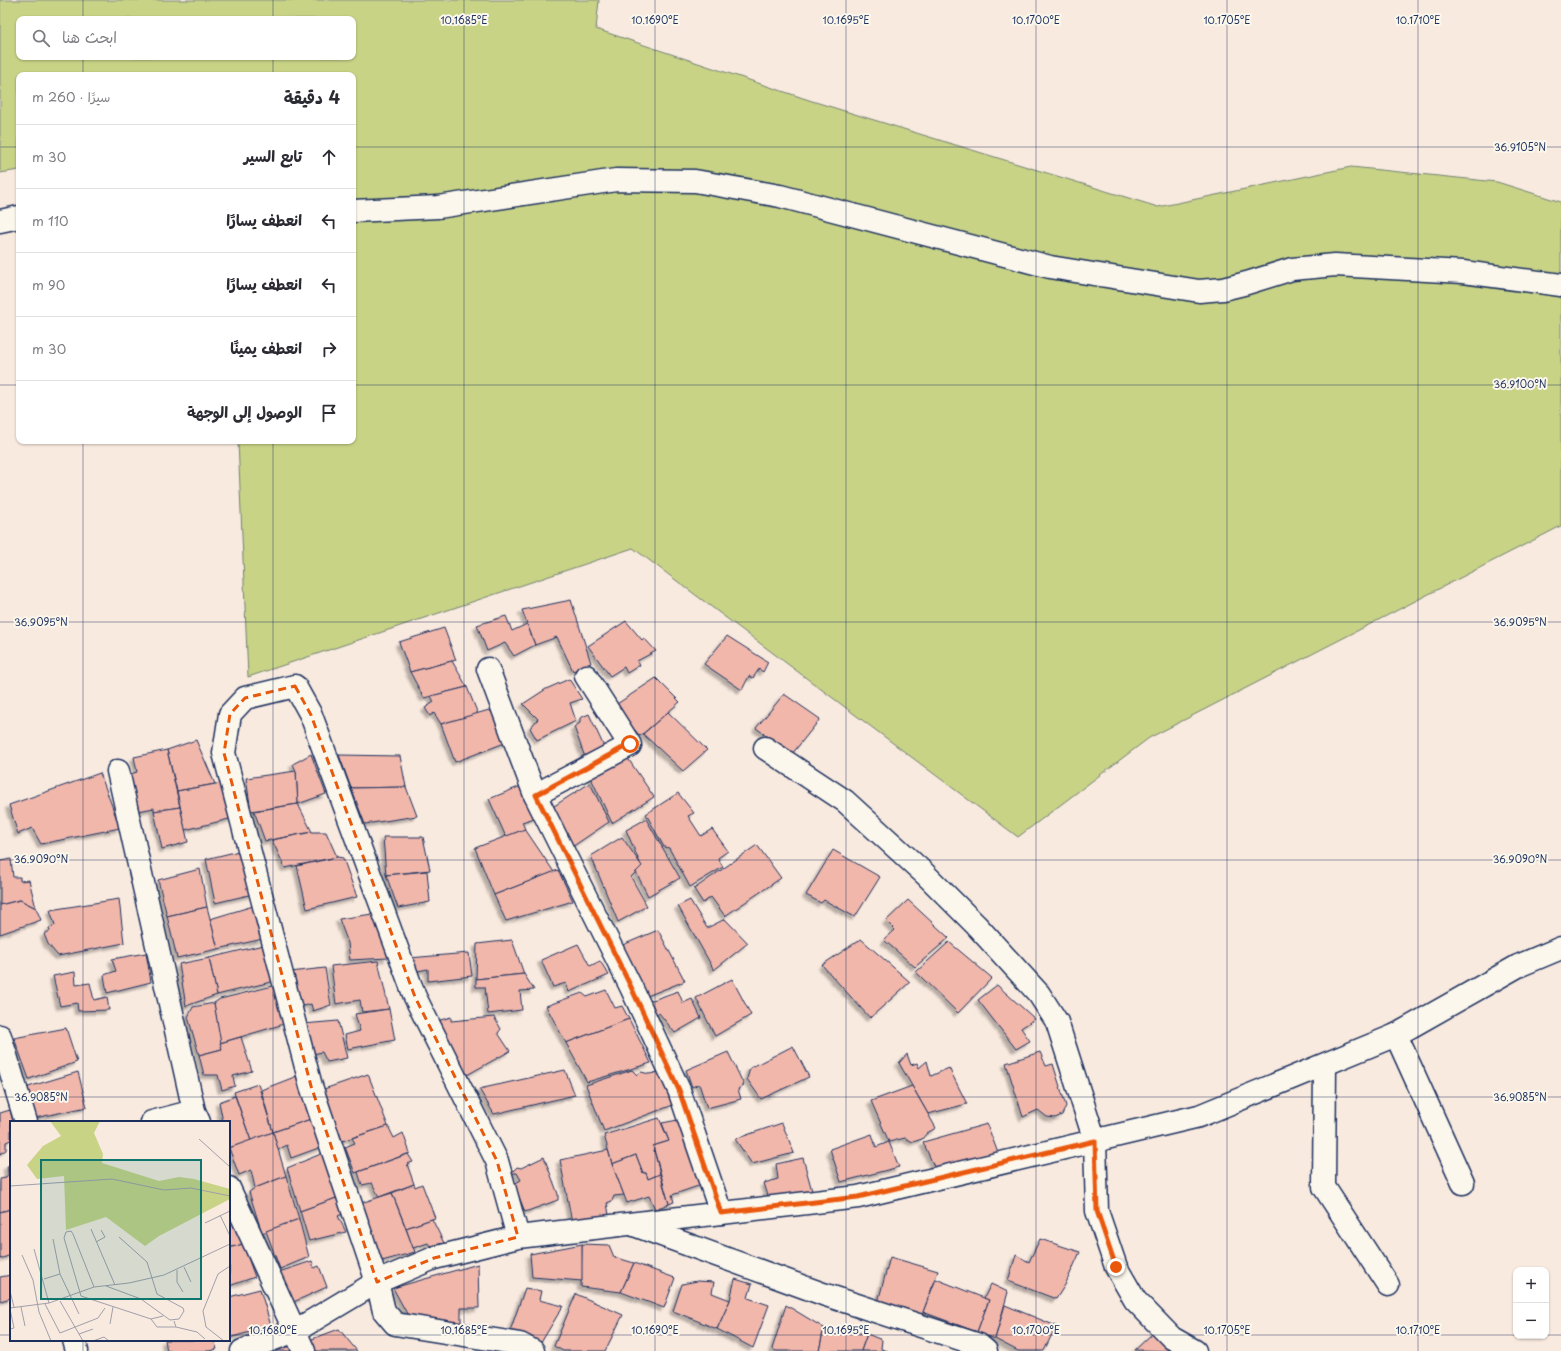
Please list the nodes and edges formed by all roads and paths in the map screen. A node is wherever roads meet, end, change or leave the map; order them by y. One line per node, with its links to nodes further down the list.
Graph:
1 (356, 211): 4 (street)
2 (16, 218): 3 (street)
3 (0, 221)
4 (1561, 284)
5 (488, 669): 9 (street)
6 (586, 676): 9 (street)
7 (766, 748): 17 (street)
8 (118, 771): 14 (street)
9 (536, 795): 20 (street)
10 (1561, 948): 11 (street)
11 (1396, 1035): 13 (street); 18 (street)
12 (0, 1036): 15 (street)
13 (1325, 1065): 17 (street); 24 (street)
14 (196, 1116): 16 (street)
15 (26, 1121)
16 (159, 1121)
17 (1095, 1141): 20 (street); 32 (street)
18 (1463, 1183)
19 (230, 1190): 25 (street)
20 (721, 1213): 21 (street)
21 (629, 1223): 22 (street); 31 (street)
22 (518, 1237): 23 (street); 23 (street)
23 (377, 1282): 25 (street); 30 (street)
24 (1388, 1285)
25 (295, 1331): 28 (street); 29 (street)
26 (74, 1341): 27 (street)
27 (77, 1351)
28 (242, 1351)
29 (304, 1351)
30 (533, 1351)
31 (986, 1351)
32 (1195, 1351)

